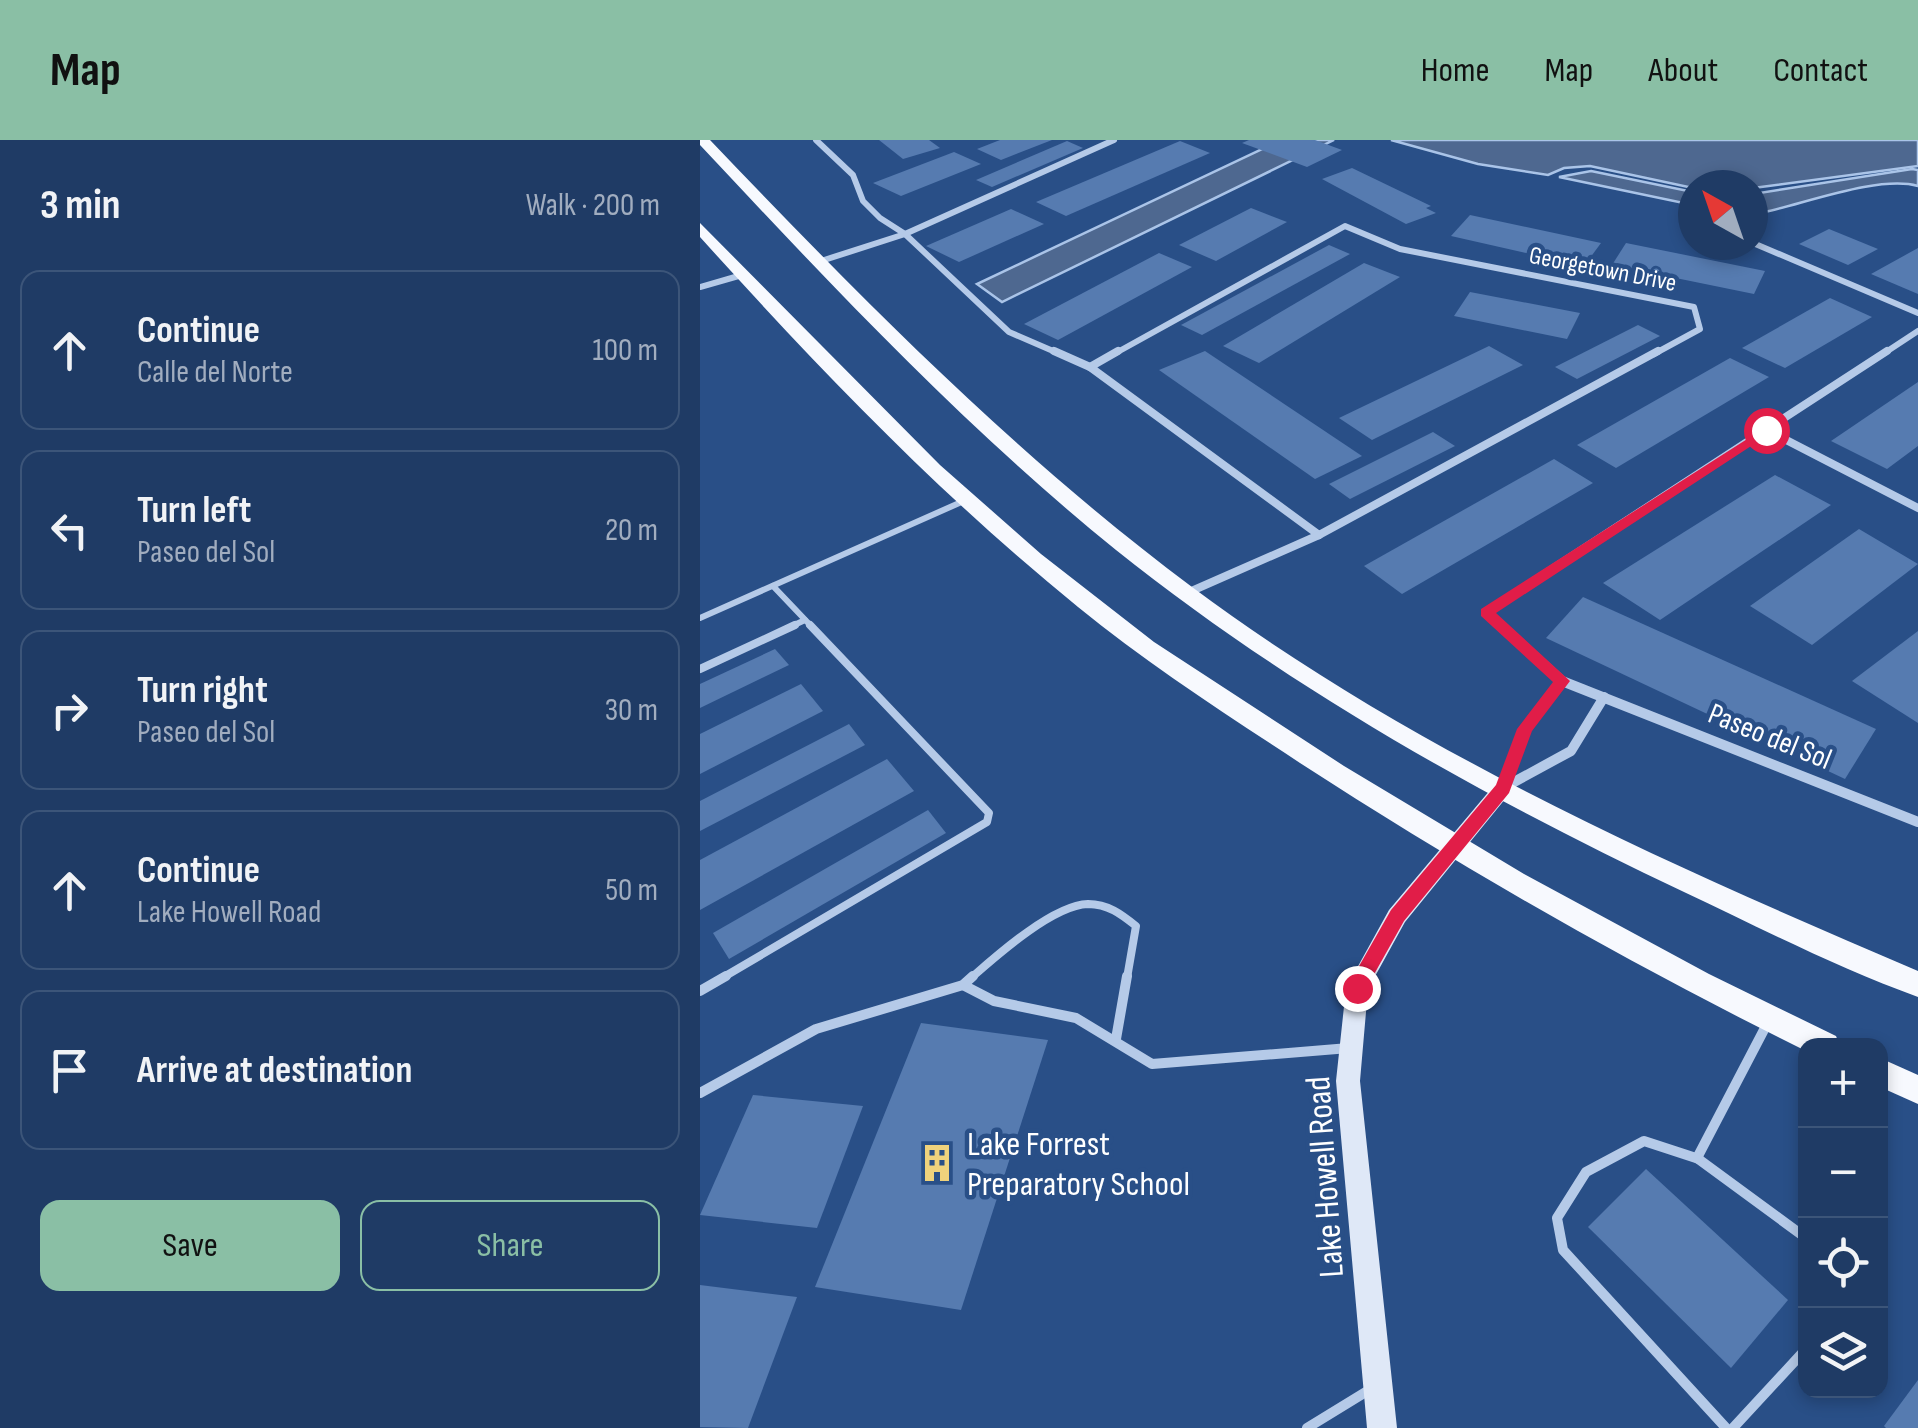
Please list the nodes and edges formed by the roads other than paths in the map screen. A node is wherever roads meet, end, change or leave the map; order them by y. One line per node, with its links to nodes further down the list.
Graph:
1 (704, 140): 7 (main road)
2 (816, 140): 5 (street)
3 (1114, 140): 5 (street)
4 (700, 228): 8 (main road)
5 (905, 234): 7 (street); 12 (street)
6 (1768, 249): 10 (street)
7 (818, 262): 18 (main road)
8 (742, 275): 9 (street); 14 (main road)
9 (700, 287)
10 (1918, 312)
11 (1918, 331): 13 (street)
12 (1090, 367): 16 (street); 16 (street, Georgetown Drive)
13 (1766, 430): 15 (street); 22 (street, Paseo del Sol)
14 (966, 500): 17 (lane); 26 (main road)
15 (1918, 508)
16 (1319, 535): 18 (street, Georgetown Drive)
17 (772, 586): 19 (lane); 20 (lane)
18 (1186, 593): 24 (main road)
19 (700, 618)
20 (805, 620): 21 (lane); 29 (lane)
21 (700, 669)
22 (1562, 681): 23 (street, Paseo del Sol); 24 (street)
23 (1604, 697): 24 (street); 25 (street, Paseo del Sol)
24 (1503, 788): 26 (street, Lake Howell Road); 27 (main road)
25 (1918, 822)
26 (1454, 848): 30 (main road); 33 (street, Lake Howell Road)
27 (1918, 984)
28 (963, 985): 32 (lane); 32 (lane); 36 (lane)
29 (700, 991)
30 (1769, 1019): 31 (main road); 37 (lane)
31 (1808, 1038)
32 (1116, 1040): 33 (lane)
33 (1351, 1048): 40 (street, Lake Howell Road)
34 (1888, 1076): 35 (main road)
35 (1918, 1090)
36 (700, 1093)
37 (1699, 1160): 38 (lane); 43 (lane)
38 (1798, 1232)
39 (1798, 1357): 43 (lane)
40 (1377, 1385): 41 (lane); 42 (street, Lake Howell Road)
41 (1307, 1428)
42 (1382, 1428)
43 (1729, 1428)

